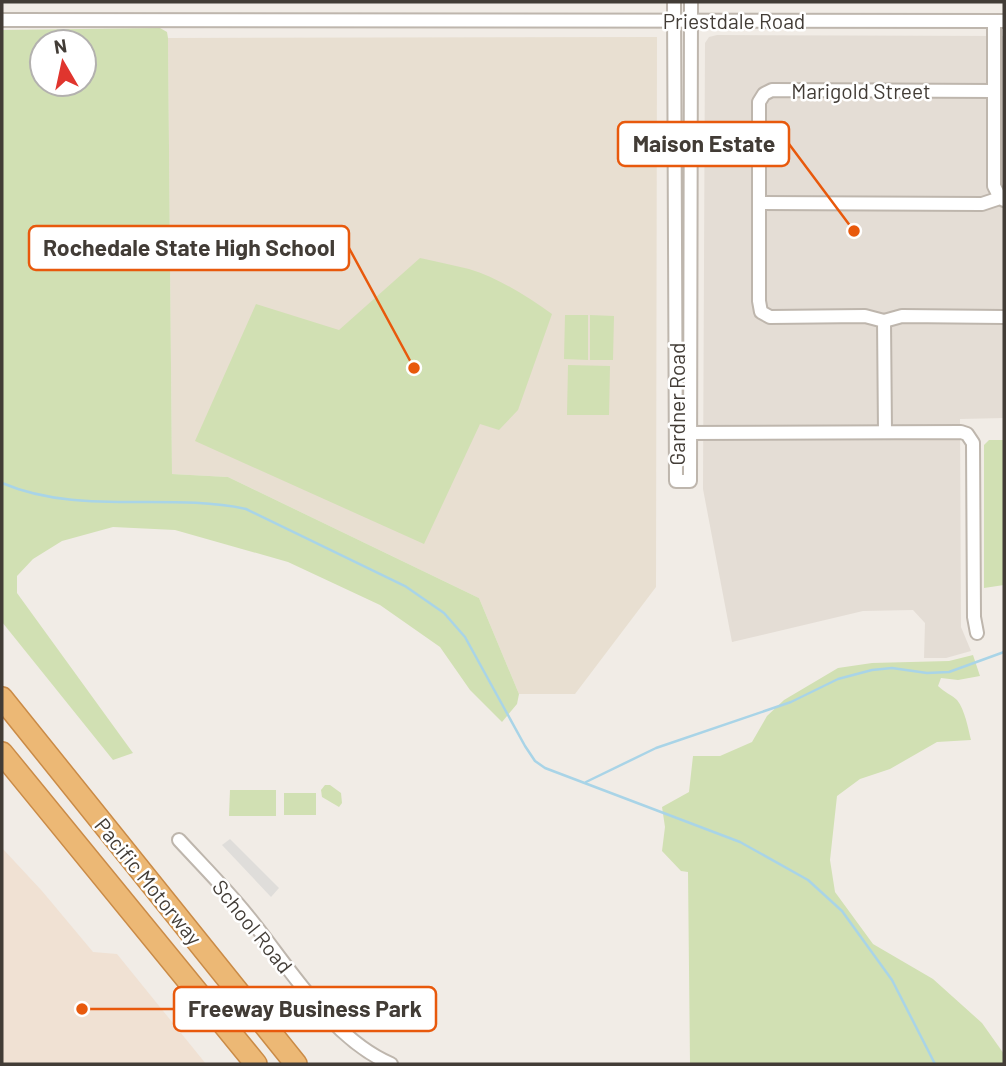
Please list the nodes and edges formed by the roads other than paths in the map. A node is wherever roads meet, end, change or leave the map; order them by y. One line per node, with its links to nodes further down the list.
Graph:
1 (674, 2): 4 (street, Gardner Road)
2 (691, 2): 5 (street, Gardner Road)
3 (2, 20): 4 (street, Priestdale Road)
4 (674, 20): 5 (street, Priestdale Road); 13 (street, Gardner Road)
5 (693, 20): 6 (street, Priestdale Road); 13 (street, Gardner Road)
6 (999, 21): 7 (street)
7 (994, 91): 8 (street); 9 (street, Marigold Street)
8 (1002, 199): 9 (street)
9 (759, 203): 11 (street, Marigold Street)
10 (1004, 317): 11 (street)
11 (884, 321): 12 (street)
12 (885, 432): 13 (street); 14 (street)
13 (683, 433)
14 (977, 633)
15 (2, 698): 19 (highway, Pacific Motorway)
16 (2, 753): 18 (highway, Pacific Motorway)
17 (179, 840): 20 (street, School Road)
18 (256, 1064)
19 (296, 1064)
20 (391, 1064)

